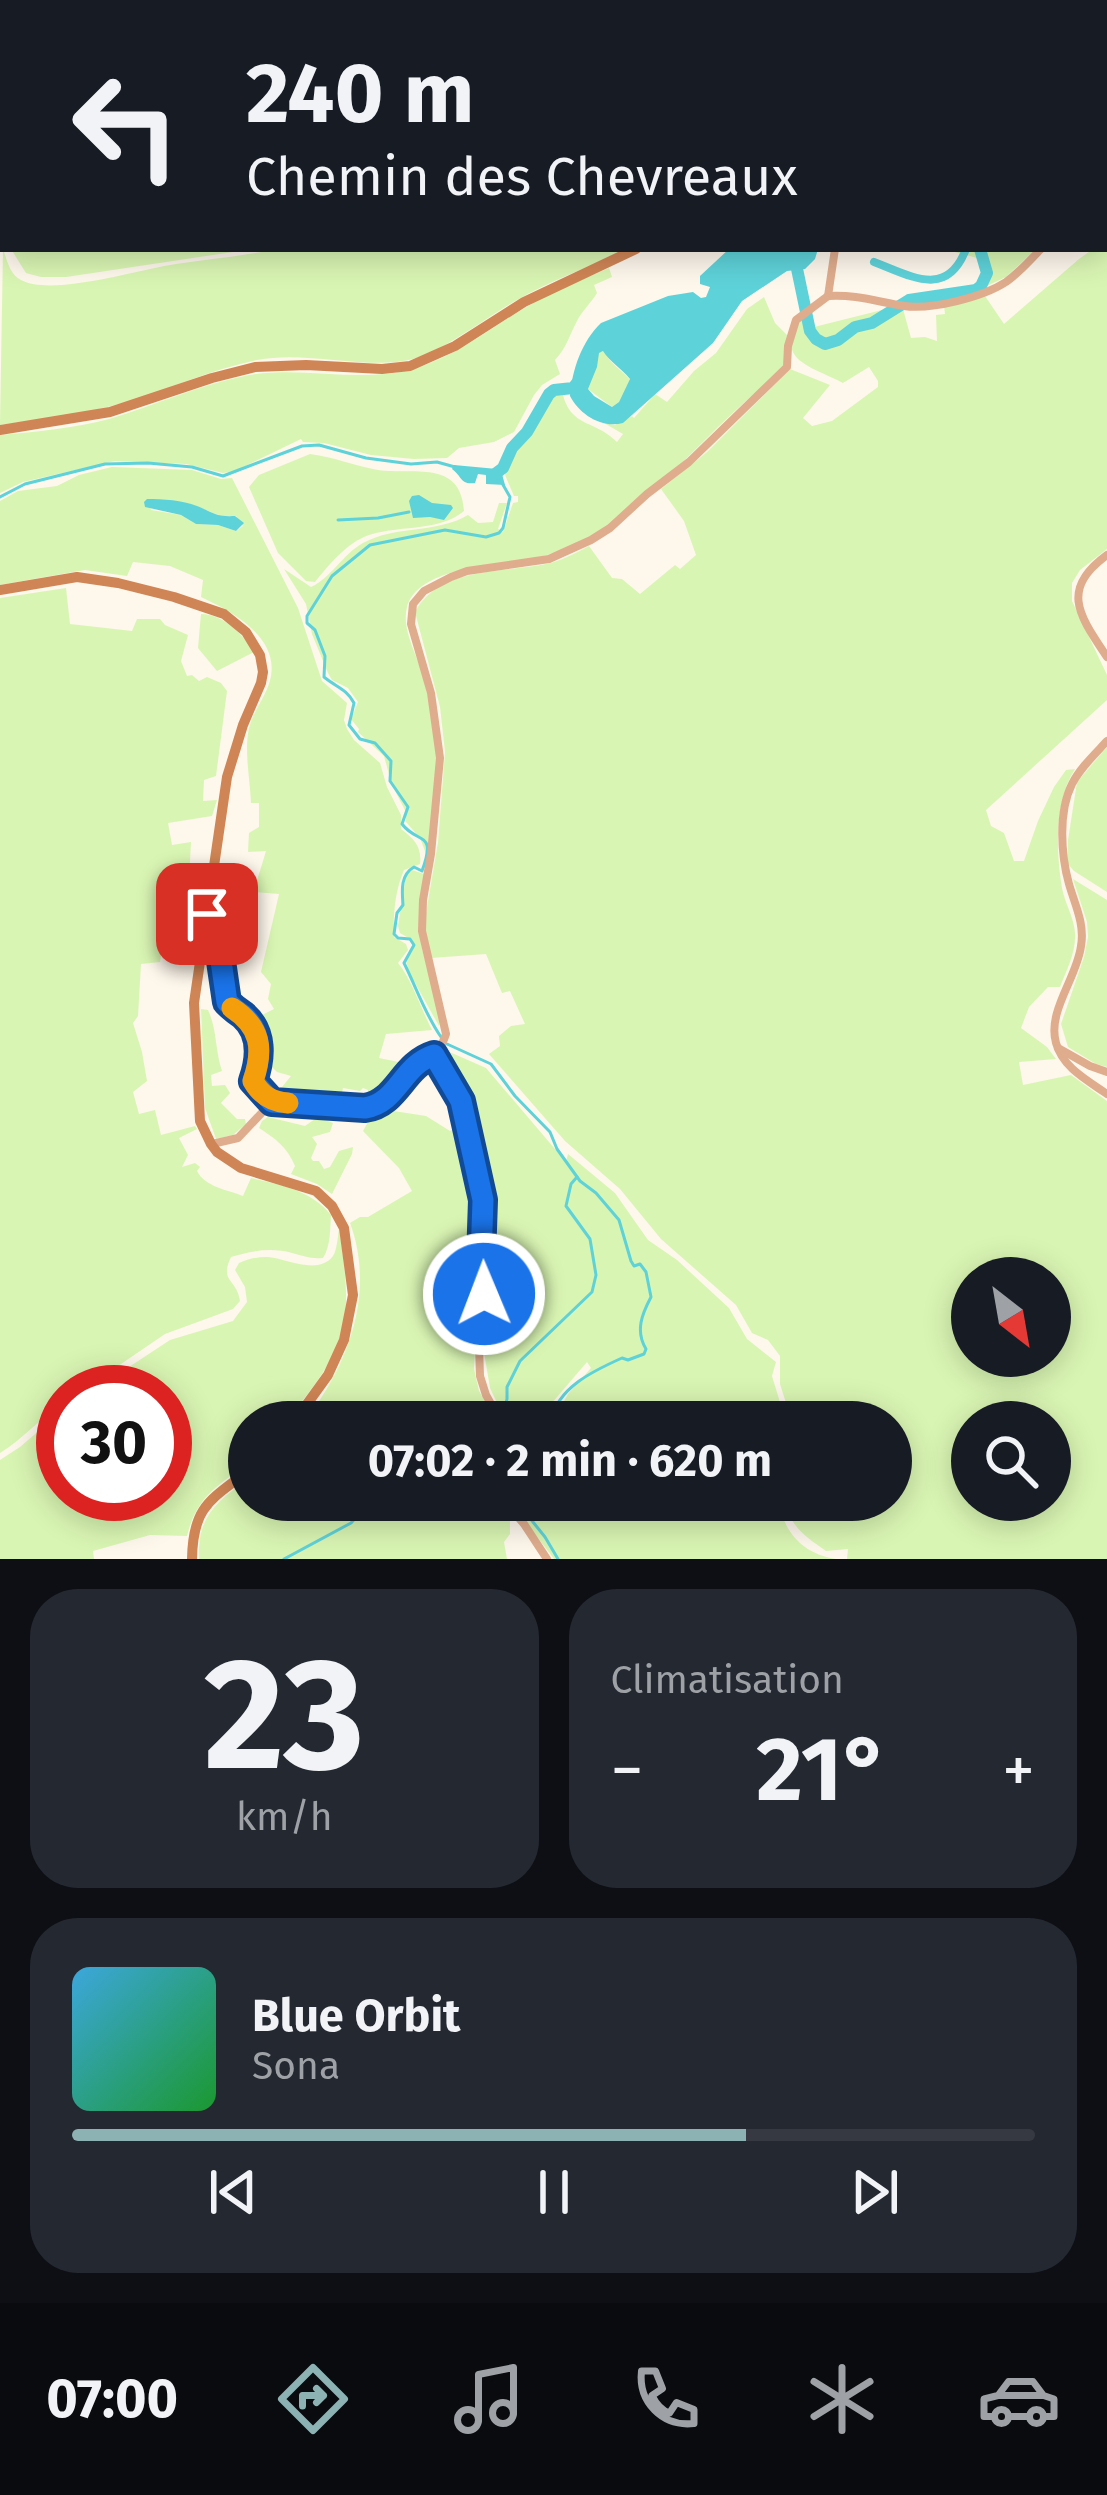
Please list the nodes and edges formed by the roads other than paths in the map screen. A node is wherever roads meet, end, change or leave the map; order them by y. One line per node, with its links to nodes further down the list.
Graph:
1 (630, 252): 5 (main road)
2 (835, 252): 4 (street)
3 (1038, 252): 4 (street)
4 (828, 296): 12 (street)
5 (0, 430)
6 (1107, 554): 8 (street)
7 (0, 590): 10 (main road)
8 (1107, 657)
9 (1107, 741): 11 (street)
10 (207, 914): 15 (street); 16 (main road)
11 (1057, 1047): 13 (street); 14 (street)
12 (434, 1055): 15 (street); 18 (street)
13 (1107, 1072)
14 (1107, 1094)
15 (272, 1102): 16 (street)
16 (211, 1144): 17 (main road)
17 (309, 1401)
18 (489, 1401)
19 (228, 1486): 21 (main road)
20 (521, 1521): 22 (street)
21 (192, 1559)
22 (547, 1559)

